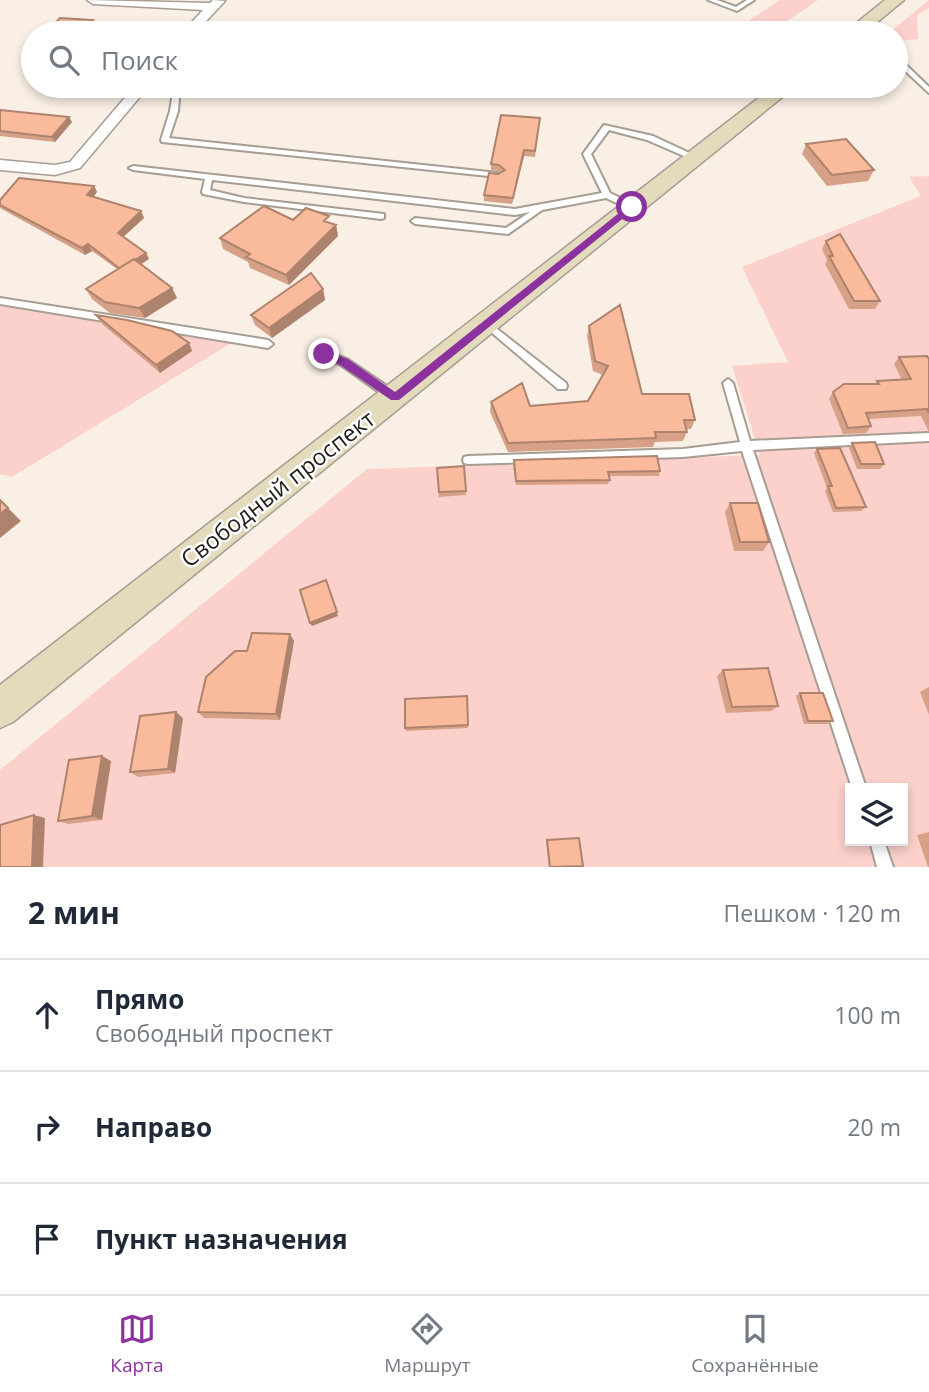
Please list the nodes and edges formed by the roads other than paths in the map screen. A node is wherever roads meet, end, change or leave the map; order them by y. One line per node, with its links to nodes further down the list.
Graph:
1 (93, 0): 5 (street)
2 (711, 0): 3 (lane)
3 (751, 0)
4 (895, 0): 7 (main road)
5 (216, 3): 6 (street)
6 (199, 21)
7 (868, 21)
8 (908, 70): 9 (lane)
9 (929, 91)
10 (132, 98): 14 (street)
11 (176, 98): 16 (lane)
12 (770, 98): 13 (main road, Свободный проспект)
13 (694, 157): 18 (main road, Свободный проспект); 18 (lane)
14 (0, 165)
15 (133, 168): 17 (lane)
16 (498, 175)
17 (209, 177): 19 (lane); 20 (lane)
18 (620, 201): 19 (lane); 23 (main road, Свободный проспект)
19 (540, 208): 21 (lane)
20 (381, 216)
21 (415, 221)
22 (3, 302): 24 (lane)
23 (487, 324): 27 (lane); 28 (main road, Свободный проспект)
24 (268, 344)
25 (324, 354): 28 (lane)
26 (727, 383): 30 (lane)
27 (562, 386)
28 (395, 397): 32 (main road, Свободный проспект)
29 (929, 438): 30 (lane)
30 (746, 446): 31 (lane); 33 (lane)
31 (468, 460)
32 (0, 709)
33 (857, 783)
34 (879, 846): 35 (lane)
35 (885, 867)

